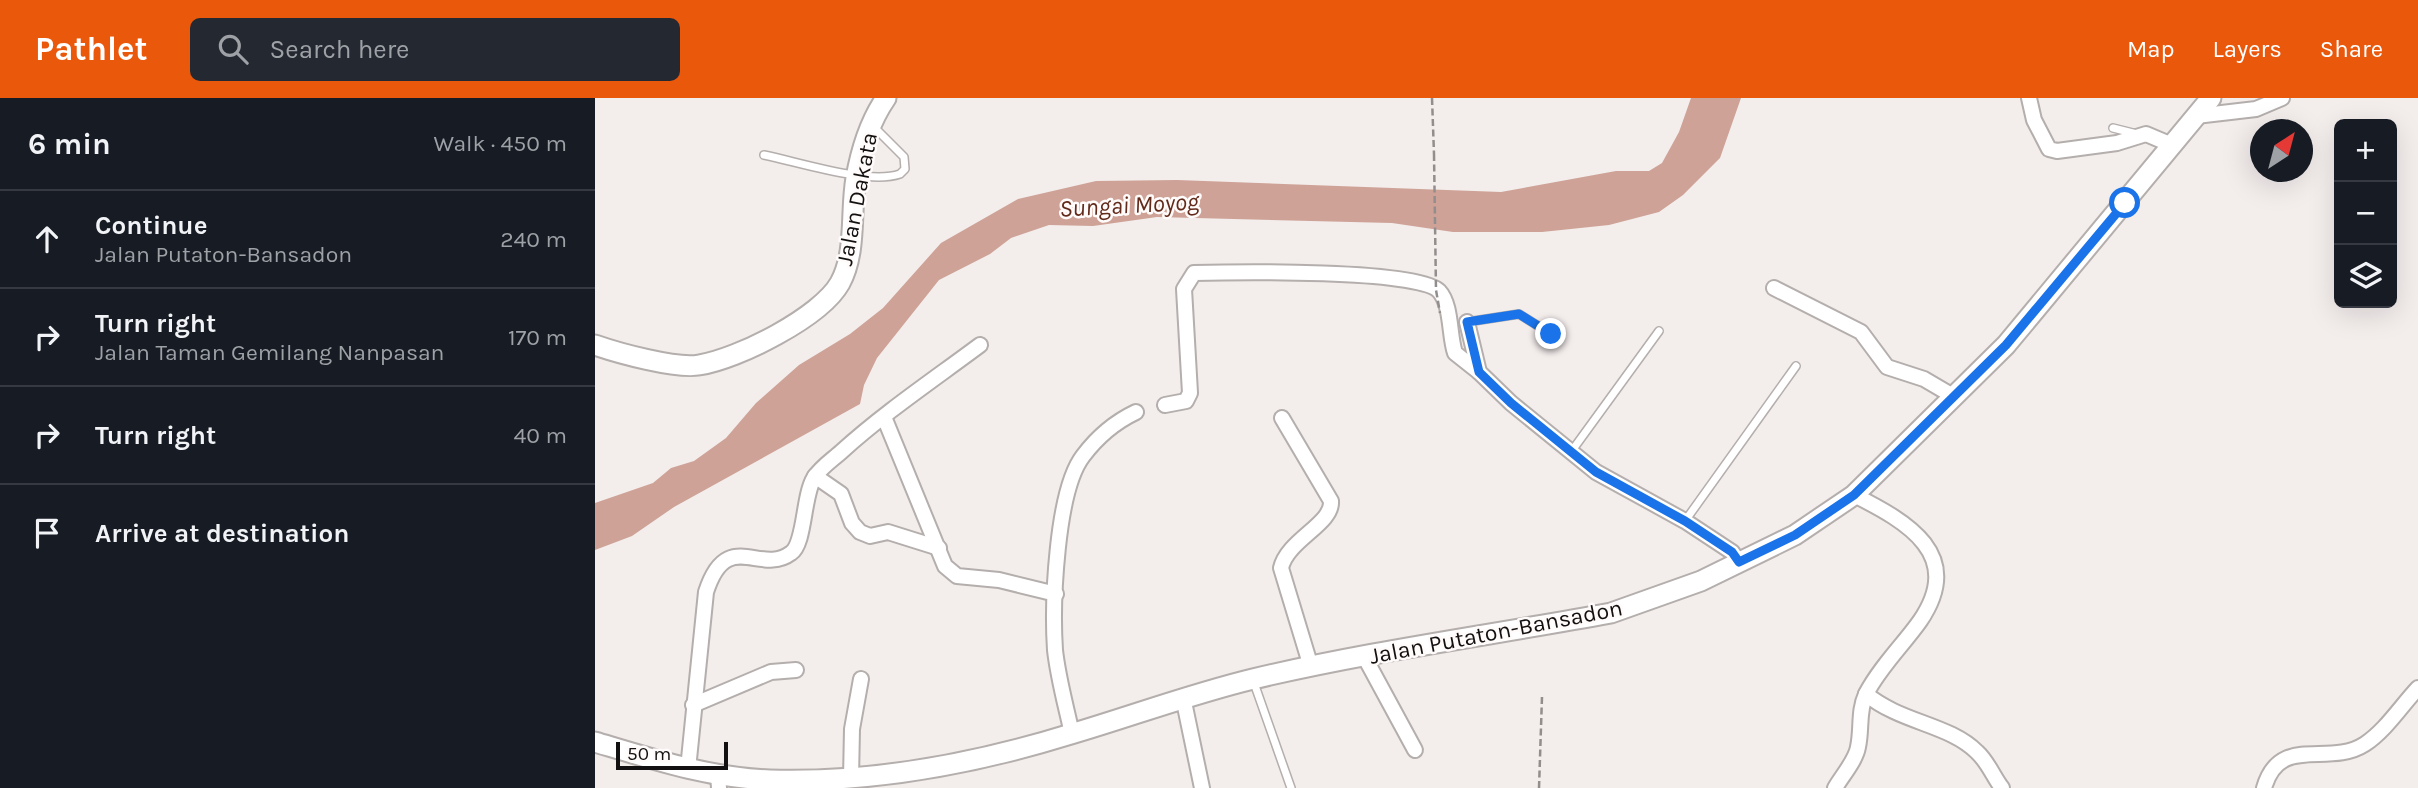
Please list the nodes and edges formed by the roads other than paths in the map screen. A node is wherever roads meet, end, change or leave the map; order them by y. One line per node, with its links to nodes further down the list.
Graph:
1 (886, 98): 6 (street, Jalan Dakata)
2 (2029, 98): 8 (street)
3 (2211, 98): 5 (street, Jalan Putaton-Bansadon)
4 (2282, 98): 5 (street)
5 (2196, 116): 9 (street, Jalan Putaton-Bansadon)
6 (871, 124): 11 (street, Jalan Dakata); 11 (lane)
7 (2113, 128): 8 (lane)
8 (2141, 135): 9 (street)
9 (2172, 145): 20 (street, Jalan Putaton-Bansadon)
10 (764, 155): 11 (lane)
11 (856, 177): 16 (street, Jalan Dakata)
12 (1774, 288): 20 (street)
13 (1467, 322): 15 (lane); 19 (street)
14 (1659, 331): 25 (lane)
15 (1551, 334)
16 (595, 345)
17 (980, 345): 23 (street)
18 (1796, 366): 28 (lane)
19 (1479, 372): 21 (street); 25 (street)
20 (1953, 396): 27 (street, Jalan Putaton-Bansadon)
21 (1165, 405)
22 (1136, 412): 31 (street)
23 (884, 416): 26 (street); 29 (street)
24 (1282, 418): 33 (street)
25 (1571, 452): 28 (street)
26 (815, 476): 29 (street); 40 (street)
27 (1854, 495): 30 (street, Jalan Putaton-Bansadon); 38 (street)
28 (1685, 521): 30 (street)
29 (939, 548): 31 (street)
30 (1739, 562): 32 (street, Jalan Putaton-Bansadon)
31 (1056, 594): 41 (street)
32 (1364, 656): 33 (street, Jalan Putaton-Bansadon); 43 (street)
33 (1311, 667): 36 (street, Jalan Putaton-Bansadon)
34 (796, 670): 40 (street)
35 (861, 679): 45 (street)
36 (1253, 679): 39 (street, Jalan Putaton-Bansadon); 48 (lane)
37 (2418, 688): 51 (street)
38 (1866, 694): 49 (street); 50 (street)
39 (1183, 697): 41 (street, Jalan Putaton-Bansadon); 47 (street)
40 (693, 705): 44 (street)
41 (1072, 734): 45 (street, Jalan Putaton-Bansadon)
42 (595, 742): 44 (street, Jalan Putaton-Bansadon)
43 (1415, 750)
44 (688, 769): 46 (street, Jalan Putaton-Bansadon)
45 (851, 778): 46 (street, Jalan Putaton-Bansadon)
46 (718, 781)
47 (1202, 788)
48 (1291, 788)
49 (1835, 788)
50 (2002, 788)
51 (2264, 788)

